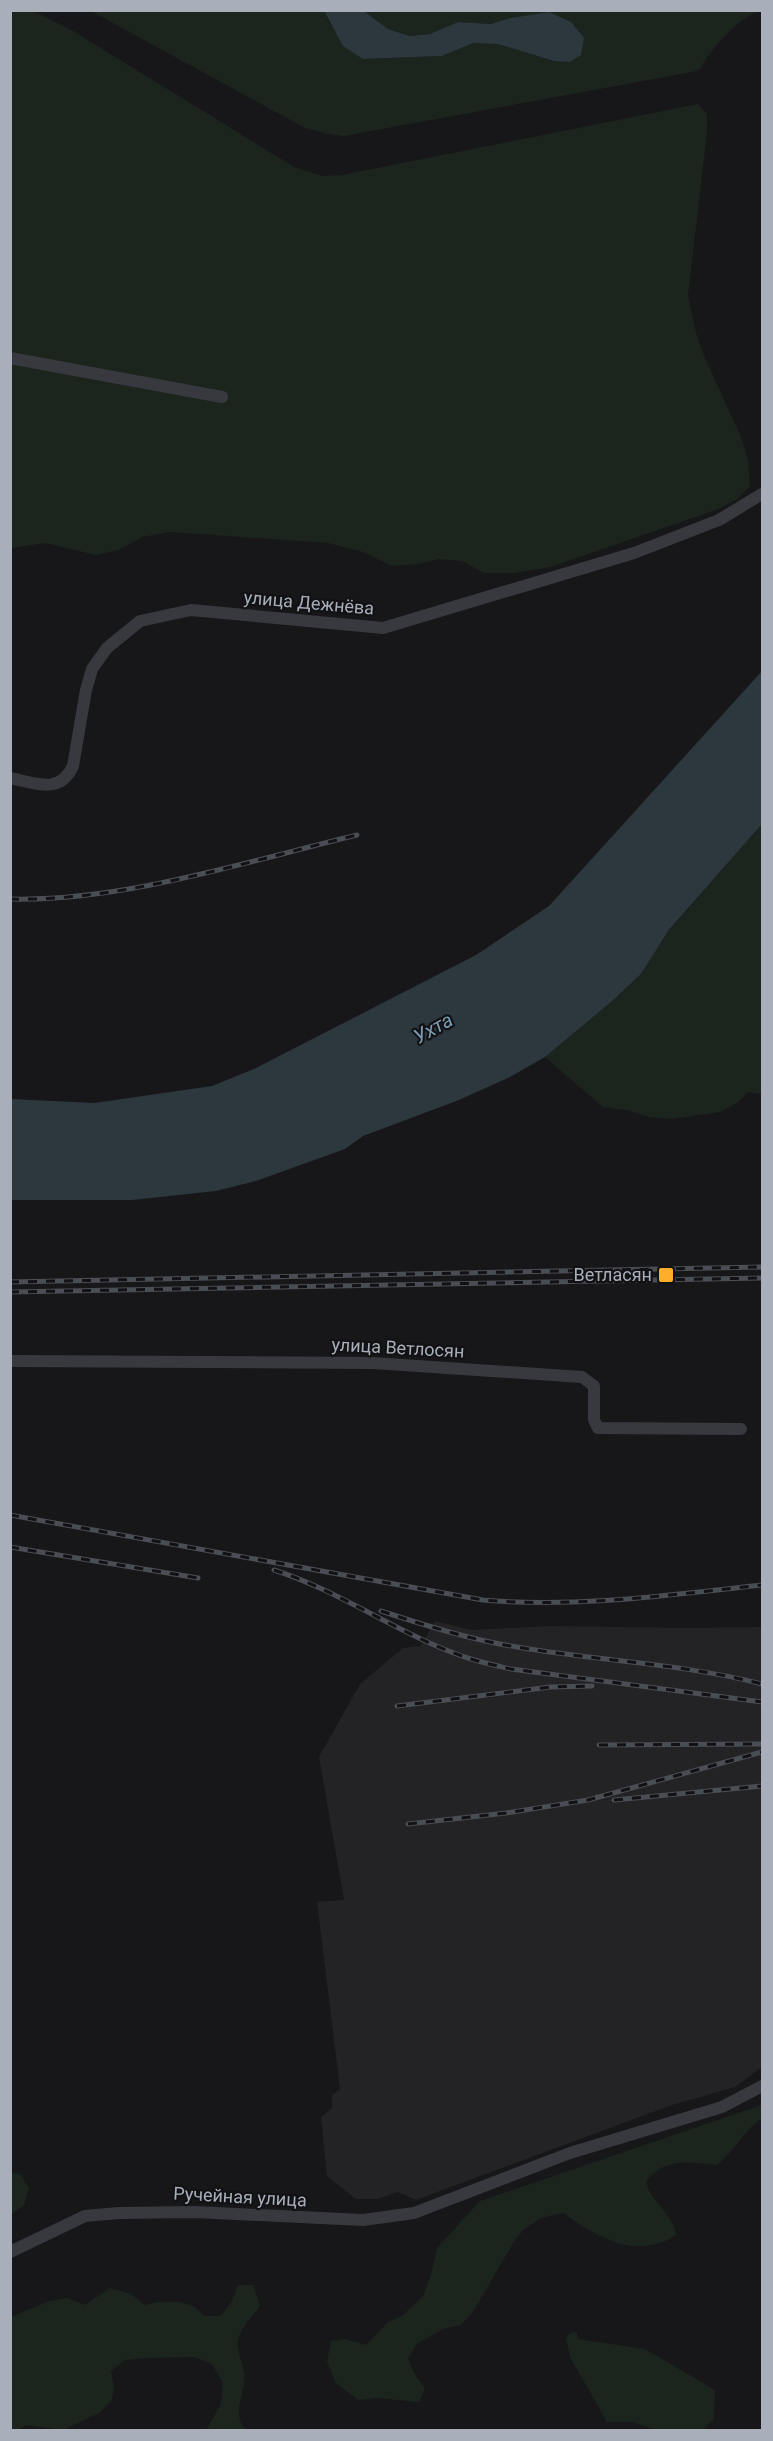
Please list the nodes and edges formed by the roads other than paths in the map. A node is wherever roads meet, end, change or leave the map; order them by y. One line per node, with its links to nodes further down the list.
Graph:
1 (10, 358): 2 (street)
2 (222, 397)
3 (762, 494): 4 (street, улица Дежнёва)
4 (10, 778)
5 (10, 1361): 6 (street, улица Ветлосян)
6 (741, 1429)
7 (762, 2086): 8 (street, Ручейная улица)
8 (10, 2252)

